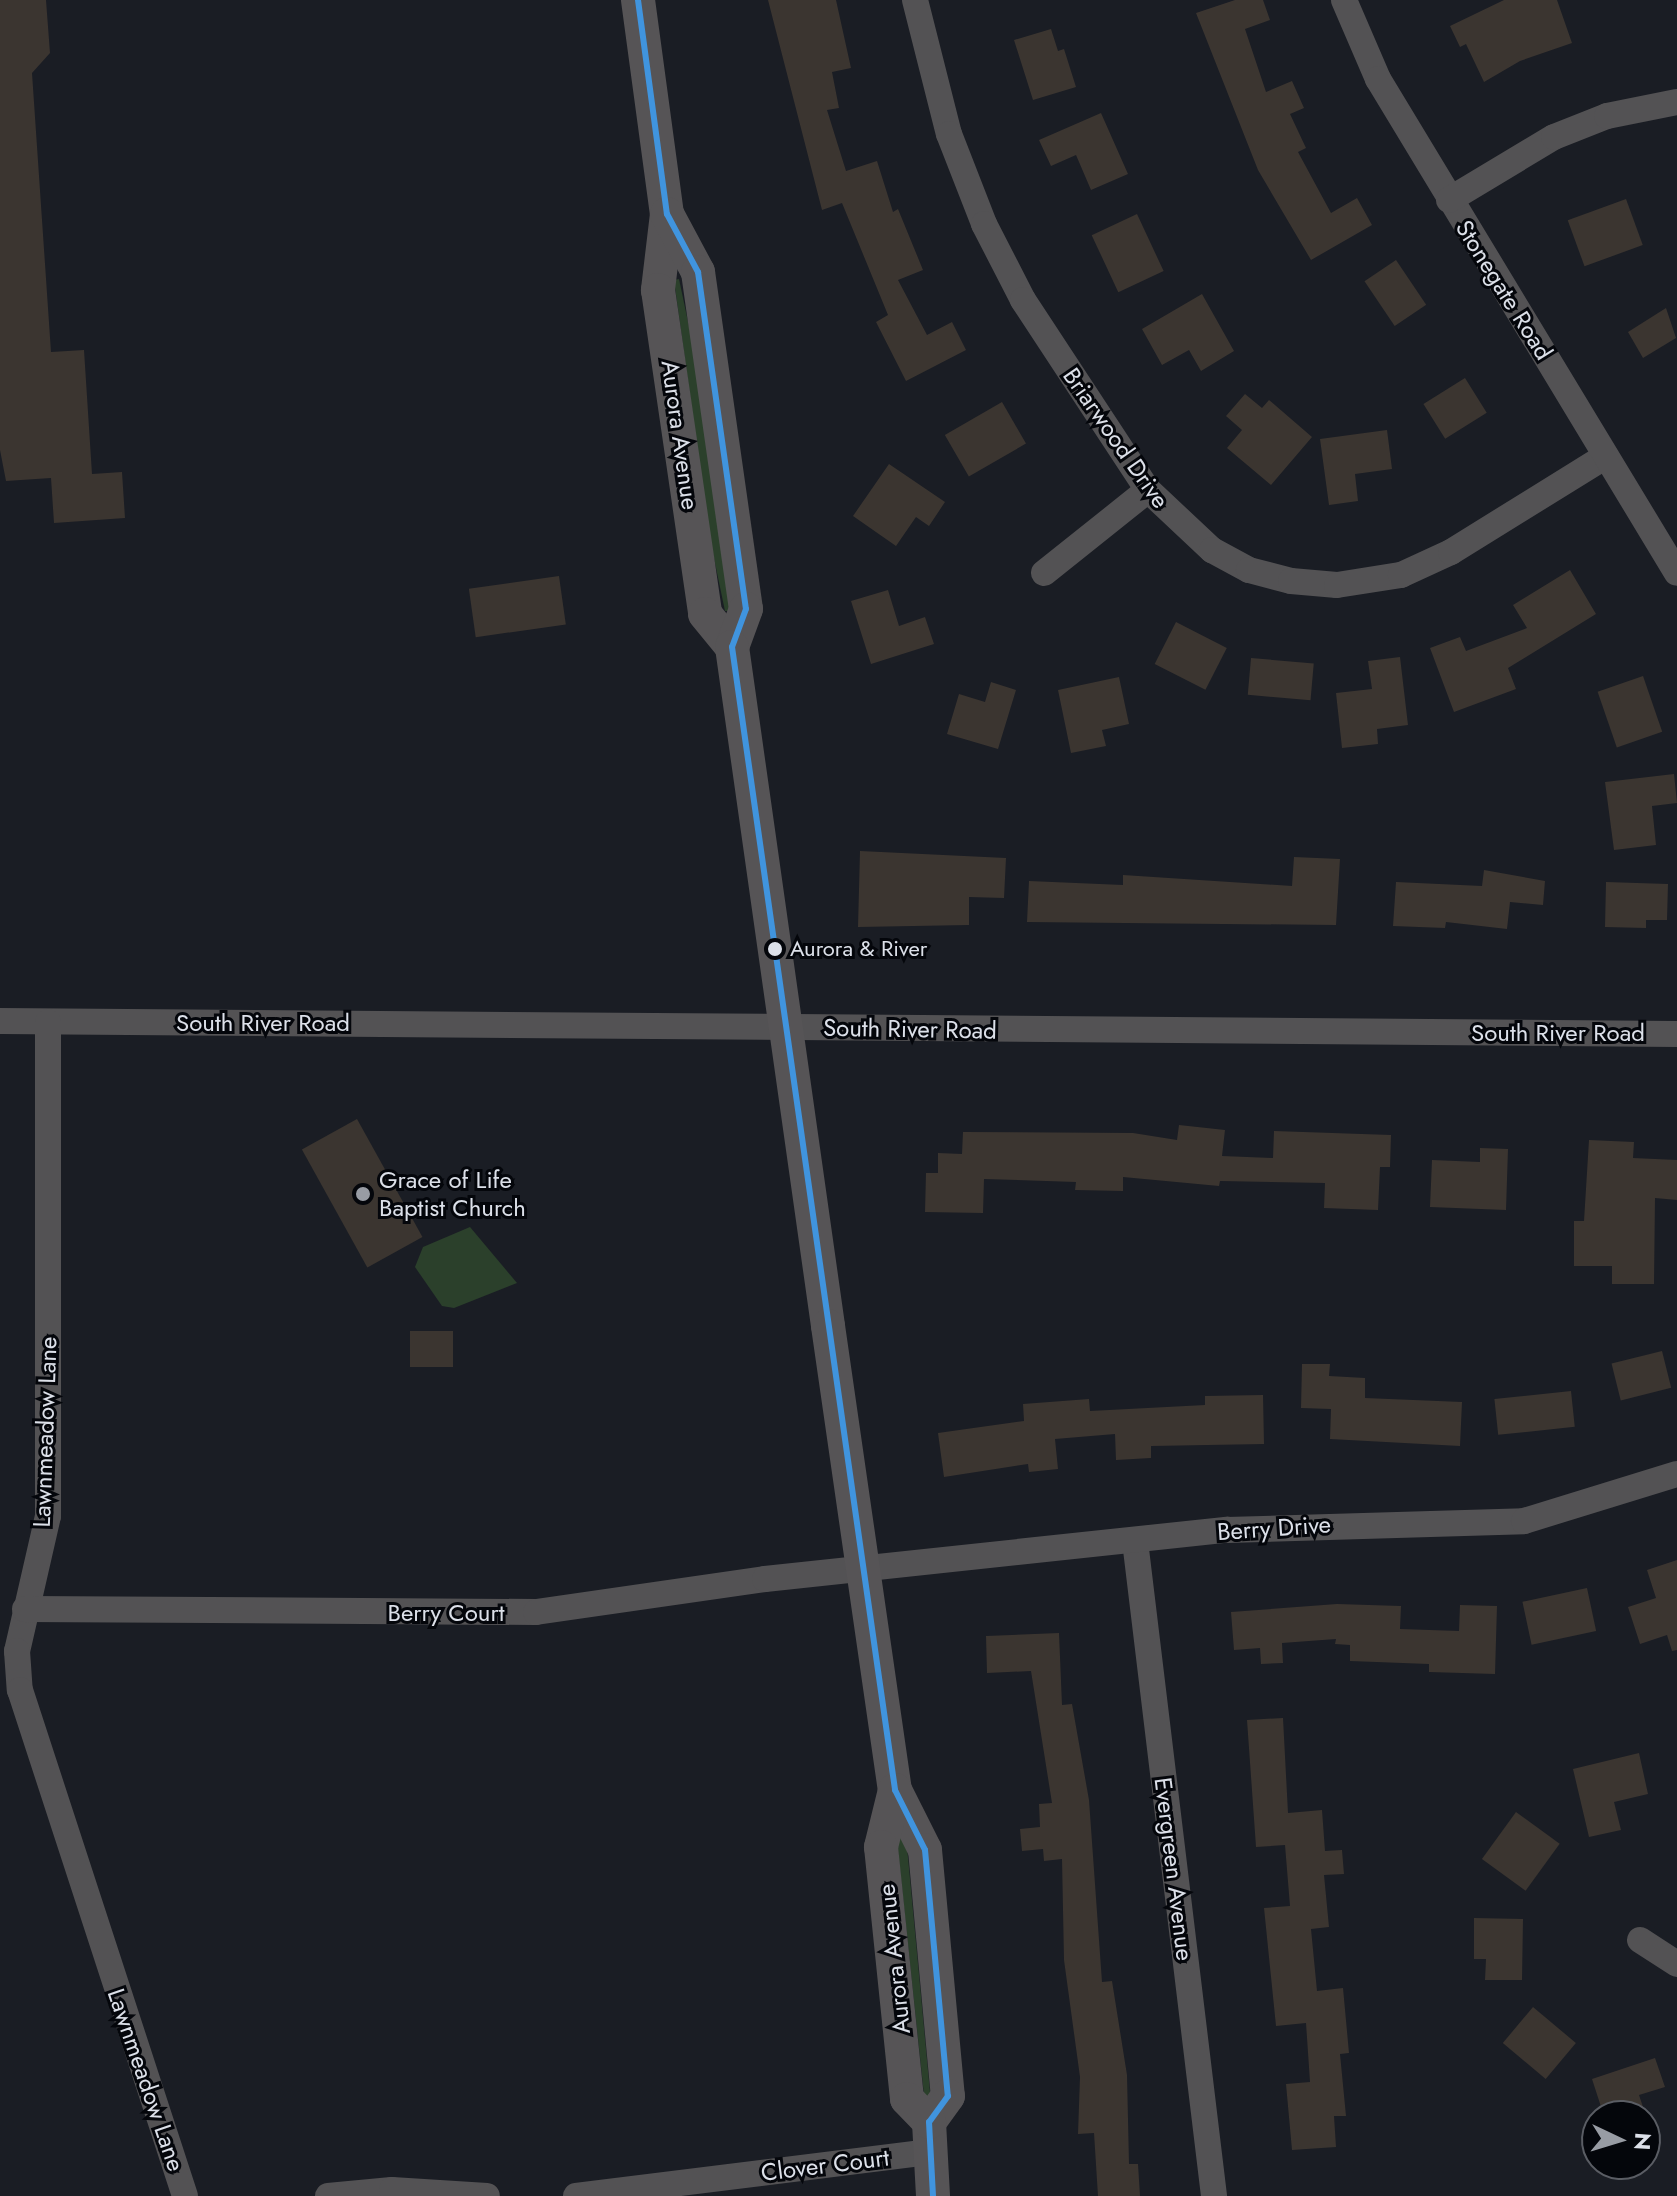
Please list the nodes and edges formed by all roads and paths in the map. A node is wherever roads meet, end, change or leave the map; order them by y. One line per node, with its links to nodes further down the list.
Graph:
1 (638, 0): 12 (main road, Aurora Avenue)
2 (915, 0): 7 (street, Briarwood Drive)
3 (1344, 0): 5 (street, Stonegate Road)
4 (1677, 102): 5 (street)
5 (1449, 200): 6 (street, Stonegate Road)
6 (1606, 456): 7 (street, Briarwood Drive); 9 (street, Stonegate Road)
7 (1148, 490): 8 (street)
8 (1044, 573)
9 (1677, 573)
10 (0, 1021): 11 (street, South River Road)
11 (48, 1022): 12 (street, South River Road); 17 (street, Lawnmeadow Lane)
12 (785, 1026): 13 (street, South River Road); 16 (main road, Aurora Avenue)
13 (1677, 1034)
14 (1677, 1474): 15 (street, Berry Drive)
15 (1135, 1541): 16 (street, Berry Drive); 26 (street, Evergreen Avenue)
16 (865, 1570): 17 (street, Berry Court); 20 (main road, Aurora Avenue)
17 (25, 1609): 21 (street, Lawnmeadow Lane)
18 (1640, 1940): 19 (street)
19 (1677, 1964)
20 (930, 2137): 24 (street, Clover Court); 25 (main road)
21 (185, 2196)
22 (328, 2196): 23 (street)
23 (487, 2196)
24 (576, 2196)
25 (933, 2196)
26 (1214, 2196)

